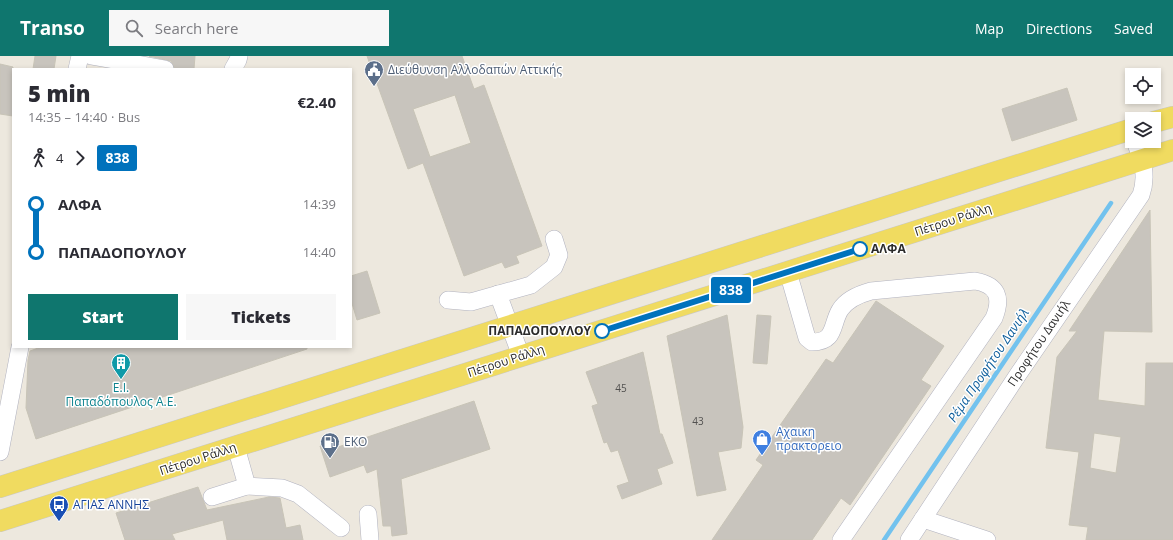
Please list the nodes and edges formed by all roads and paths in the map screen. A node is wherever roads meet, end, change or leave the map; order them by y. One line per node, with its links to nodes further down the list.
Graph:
1 (80, 56): 4 (street)
2 (91, 56): 5 (street)
3 (239, 56): 6 (street)
4 (77, 68)
5 (159, 68)
6 (234, 68)
7 (1173, 117): 8 (main road)
8 (1161, 120)
9 (1125, 142): 15 (main road, Πέτρου Ράλλη)
10 (1125, 142): 18 (main road, Πέτρου Ράλλη)
11 (1161, 147): 13 (main road, Πέτρου Ράλλη)
12 (1137, 148): 28 (street, Προφήτου Δανιήλ)
13 (1173, 150)
14 (554, 239): 16 (street)
15 (788, 272): 20 (main road, Πέτρου Ράλλη); 32 (street)
16 (498, 294): 17 (street); 18 (street)
17 (448, 300)
18 (510, 326): 20 (street); 25 (main road, Πέτρου Ράλλη)
19 (19, 348): 21 (street)
20 (521, 356): 22 (main road, Πέτρου Ράλλη)
21 (8, 367): 23 (street)
22 (236, 447): 24 (street); 29 (main road, Πέτρου Ράλλη)
23 (0, 452)
24 (247, 486): 26 (street); 30 (street)
25 (0, 487)
26 (212, 497)
27 (368, 514): 31 (street)
28 (923, 519): 33 (street, Προφήτου Δανιήλ); 34 (street)
29 (0, 521)
30 (341, 528)
31 (370, 540)
32 (841, 540)
33 (909, 540)
34 (988, 540)

